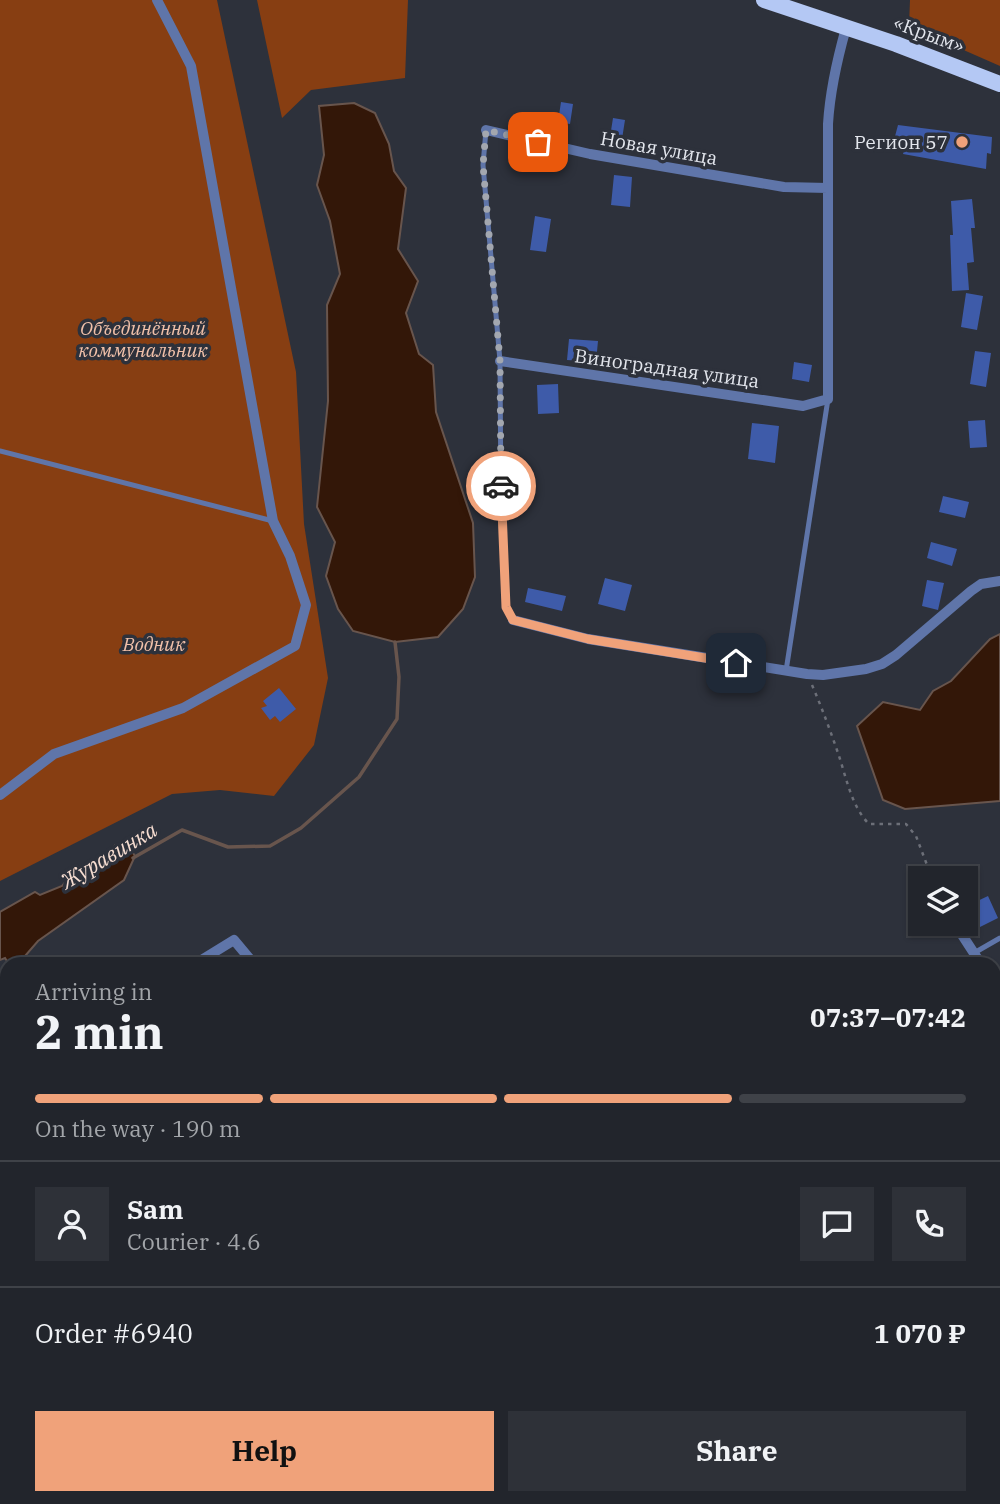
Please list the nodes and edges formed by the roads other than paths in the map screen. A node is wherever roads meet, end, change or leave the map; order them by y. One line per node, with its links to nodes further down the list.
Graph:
1 (157, 0): 10 (street)
2 (764, 0): 3 (highway, «Крым»)
3 (846, 28): 4 (highway, «Крым»); 6 (street)
4 (1000, 83)
5 (486, 130): 6 (street, Новая улица); 7 (lane)
6 (828, 188): 8 (street)
7 (500, 361): 8 (street, Виноградная улица); 12 (lane)
8 (828, 399): 13 (lane)
9 (0, 451): 10 (lane)
10 (273, 522): 14 (street)
11 (1000, 581): 13 (street)
12 (513, 620): 13 (street)
13 (786, 671)
14 (0, 795)
15 (963, 936): 17 (street)
16 (1000, 938): 17 (lane)
17 (974, 953): 20 (street)
18 (206, 957): 19 (street)
19 (248, 957)
20 (977, 957)

